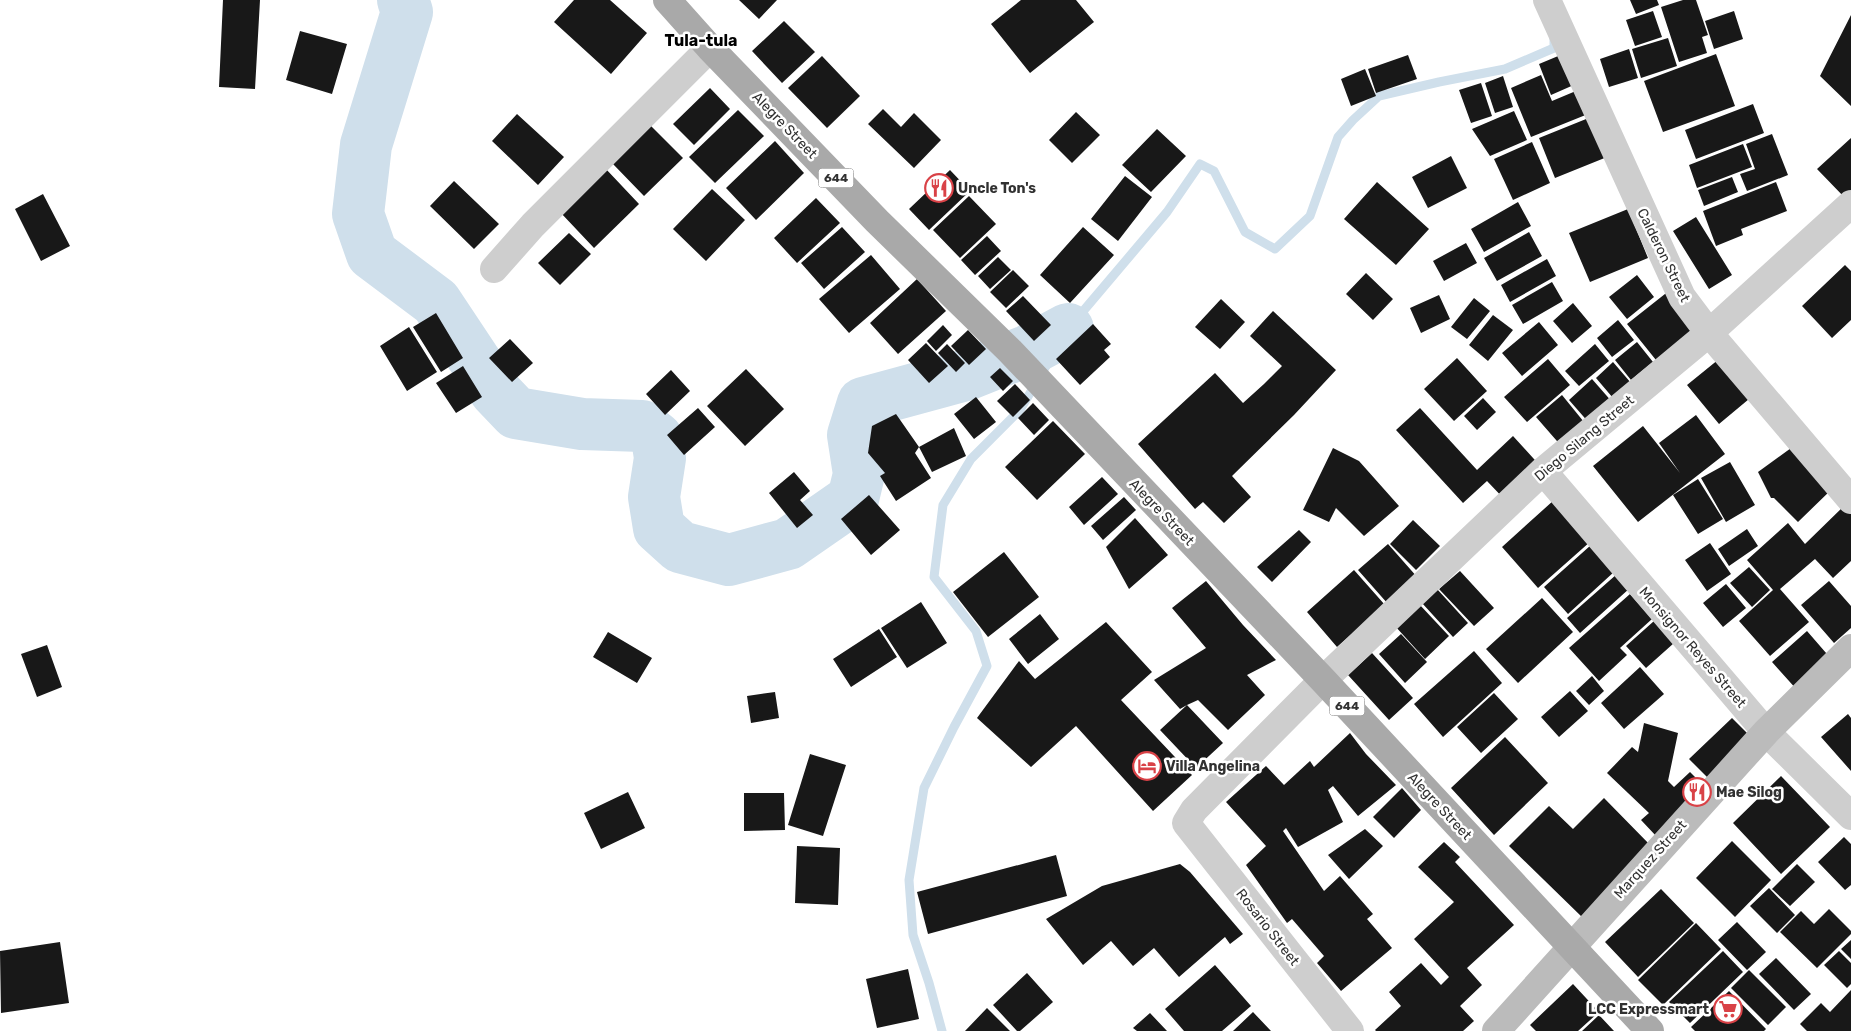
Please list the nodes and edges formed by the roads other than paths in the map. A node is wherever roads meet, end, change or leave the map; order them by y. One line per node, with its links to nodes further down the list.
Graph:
1 (667, 0): 3 (main road, Alegre Street / 644)
2 (1547, 0): 6 (street, Calderon Street)
3 (710, 48): 5 (street); 10 (main road, Alegre Street / 644)
4 (1851, 204): 6 (street, Diego Silang Street)
5 (494, 269)
6 (1709, 333): 7 (street, Diego Silang Street); 8 (street, Calderon Street)
7 (1543, 471): 10 (street, Diego Silang Street); 11 (street, Monsignor Reyes Street)
8 (1851, 500)
9 (1851, 648): 11 (street, Marquez Street)
10 (1323, 680): 13 (street, Diego Silang Street); 14 (main road, Alegre Street / 644)
11 (1766, 732): 12 (street, Monsignor Reyes Street); 14 (street, Marquez Street)
12 (1851, 816)
13 (1186, 823): 15 (street, Rosario Street)
14 (1571, 946): 16 (street, Marquez Street); 17 (main road, Alegre Street / 644)
15 (1350, 1031)
16 (1496, 1031)
17 (1650, 1031)

